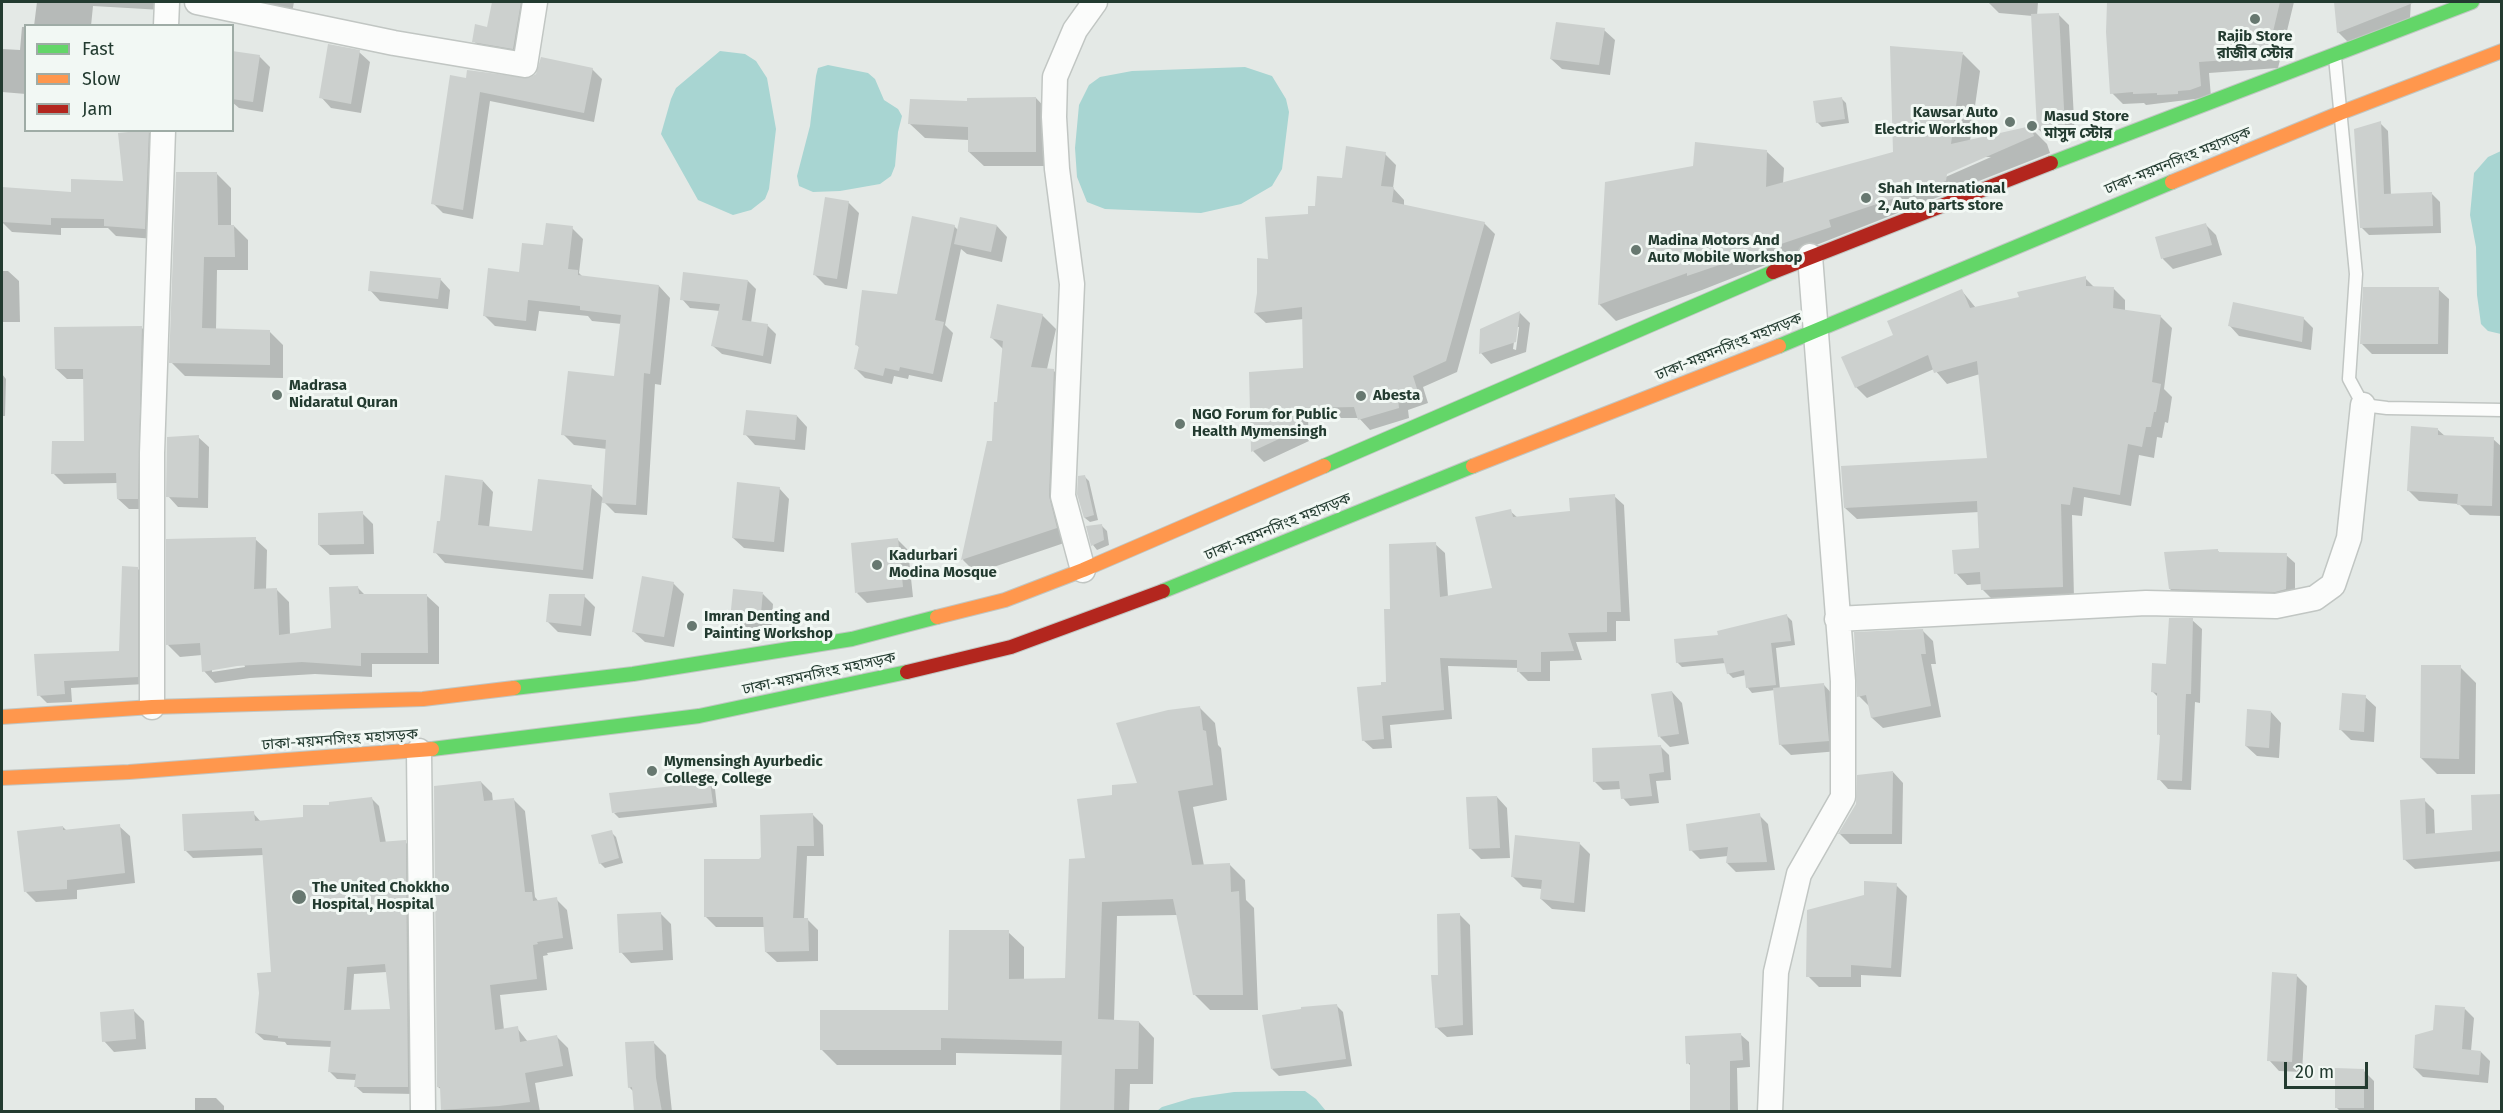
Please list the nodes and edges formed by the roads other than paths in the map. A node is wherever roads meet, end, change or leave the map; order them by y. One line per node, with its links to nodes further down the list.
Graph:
1 (167, 2): 6 (street)
2 (198, 2): 3 (street)
3 (535, 2)
4 (1095, 2): 15 (street)
5 (2472, 2): 8 (main road, ঢাকা-ময়মনসিংহ মহাসড়ক)
6 (166, 24)
7 (2502, 51): 9 (main road, ঢাকা-ময়মনসিংহ মহাসড়ক)
8 (2334, 53): 9 (lane); 11 (main road, ঢাকা-ময়মনসিংহ মহাসড়ক)
9 (2340, 113): 12 (main road, ঢাকা-ময়মনসিংহ মহাসড়ক); 13 (lane)
10 (163, 132): 17 (street)
11 (1810, 256): 12 (street); 15 (main road, ঢাকা-ময়মনসিংহ মহাসড়ক)
12 (1816, 331): 16 (street); 19 (main road, ঢাকা-ময়মনসিংহ মহাসড়ক)
13 (2363, 405): 14 (lane); 16 (street)
14 (2502, 410)
15 (1083, 570): 17 (main road, ঢাকা-ময়মনসিংহ মহাসড়ক)
16 (1838, 620): 22 (street)
17 (152, 707): 18 (main road, ঢাকা-ময়মনসিংহ মহাসড়ক)
18 (2, 717)
19 (419, 751): 20 (main road, ঢাকা-ময়মনসিংহ মহাসড়ক); 21 (street)
20 (2, 778)
21 (423, 1112)
22 (1770, 1112)

